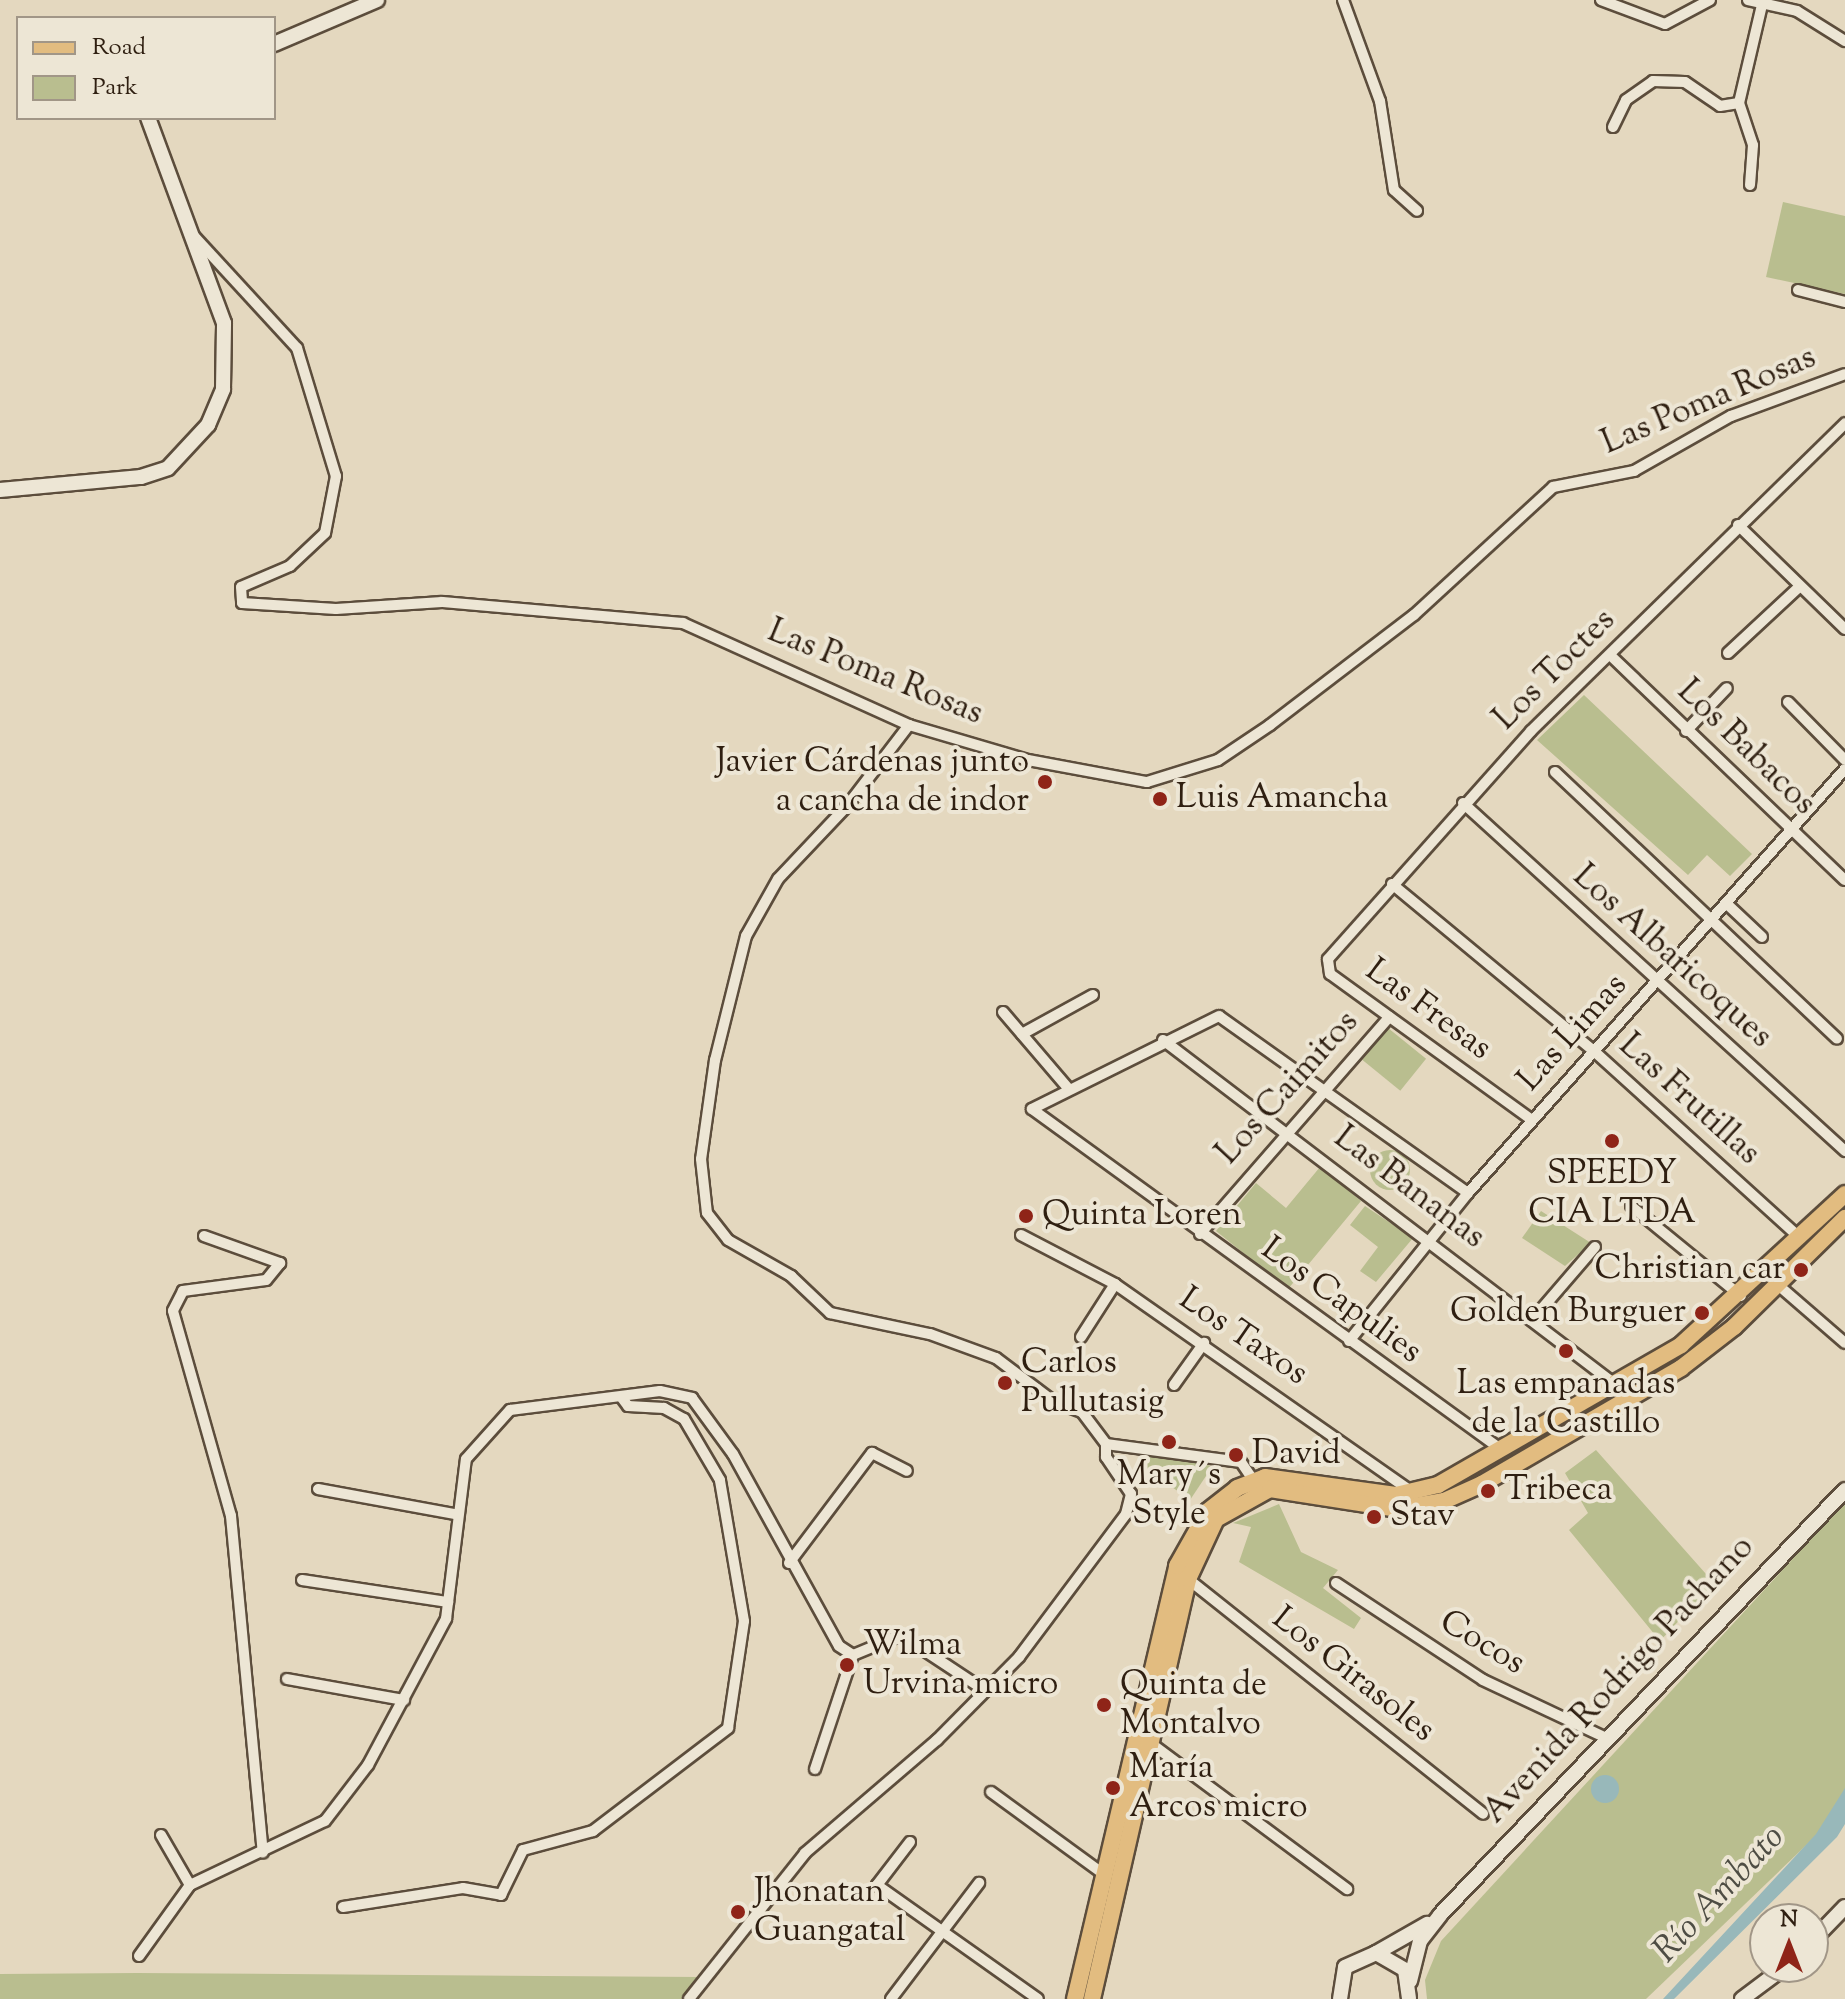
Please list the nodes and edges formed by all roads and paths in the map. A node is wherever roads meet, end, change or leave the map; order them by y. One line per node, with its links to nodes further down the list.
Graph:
1 (377, 0): 8 (main road)
2 (1343, 0): 13 (street)
3 (1601, 0): 4 (street)
4 (1710, 0)
5 (1748, 0): 6 (street)
6 (1762, 5): 7 (street); 9 (street)
7 (1844, 37)
8 (276, 43)
9 (1739, 103): 11 (street); 12 (street)
10 (149, 120): 14 (main road)
11 (1613, 127)
12 (1750, 185)
13 (1417, 211)
14 (183, 226): 19 (main road); 27 (street, Las Poma Rosas)
15 (1798, 290): 16 (street)
16 (1845, 302)
17 (1845, 374): 27 (street, Las Poma Rosas)
18 (1843, 429): 20 (street, Los Toctes)
19 (0, 490)
20 (1738, 525): 21 (street); 24 (street, Los Toctes)
21 (1799, 587): 22 (street); 23 (street)
22 (1845, 629)
23 (1728, 653)
24 (1610, 655): 28 (street, Los Babacos); 32 (street, Los Toctes)
25 (1727, 688): 28 (street)
26 (1788, 702): 29 (street)
27 (909, 725): 74 (street)
28 (1686, 731): 33 (street, Los Babacos)
29 (1845, 760)
30 (1845, 769): 33 (street, Las Limas)
31 (1555, 772): 37 (street)
32 (1463, 803): 35 (street, Los Toctes); 40 (street, Los Albaricoques)
33 (1793, 831): 34 (street, Los Babacos); 36 (street, Las Limas)
34 (1845, 880)
35 (1392, 884): 39 (street, Los Toctes); 47 (street, Las Frutillas)
36 (1727, 904): 37 (street, Las Limas); 38 (street)
37 (1713, 919): 40 (street, Las Limas); 45 (street)
38 (1762, 937)
39 (1330, 974): 43 (street, Las Fresas)
40 (1656, 982): 47 (street, Las Limas); 52 (street, Los Albaricoques)
41 (1093, 995): 44 (street)
42 (1003, 1012): 44 (street)
43 (1389, 1017): 49 (street, Los Caimitos); 50 (street, Las Fresas)
44 (1022, 1034): 48 (street)
45 (1837, 1039)
46 (1163, 1040): 48 (street); 49 (street); 51 (street, Las Bananas)
47 (1595, 1052): 50 (street, Las Limas); 61 (street, Las Frutillas)
48 (1068, 1088): 57 (street, Los Capulies)
49 (1326, 1092): 51 (street, Los Caimitos); 53 (street)
50 (1532, 1120): 53 (street, Las Limas)
51 (1286, 1130): 57 (street, Los Caimitos); 60 (street, Las Bananas)
52 (1845, 1151)
53 (1468, 1193): 60 (street, Las Limas)
54 (1845, 1194): 61 (main road)
55 (1631, 1206): 65 (street)
56 (1845, 1218): 64 (main road)
57 (1200, 1234): 68 (street, Los Capulies)
58 (1021, 1235): 63 (street, Los Taxos)
59 (204, 1236): 99 (street)
60 (1430, 1237): 66 (street, Las Bananas); 68 (street, Las Limas)
61 (1799, 1237): 65 (main road)
62 (1595, 1247): 66 (street)
63 (1115, 1284): 67 (street); 69 (street, Los Taxos)
64 (1777, 1284): 70 (street); 80 (main road)
65 (1742, 1296): 72 (main road)
66 (1533, 1319): 72 (street, Las Bananas)
67 (1081, 1337)
68 (1349, 1341): 75 (street, Los Capulies)
69 (1204, 1343): 71 (street); 80 (street, Los Taxos)
70 (1845, 1343)
71 (1174, 1385)
72 (1618, 1387): 75 (main road)
73 (622, 1398): 81 (street); 83 (street); 104 (street)
74 (1106, 1444): 77 (street); 90 (street)
75 (1503, 1451): 80 (main road)
76 (907, 1471): 83 (street)
77 (1256, 1485): 80 (main road); 82 (main road)
78 (318, 1489): 81 (street)
79 (1845, 1490): 93 (main road, Avenida Rodrigo Pachano)
80 (1412, 1500)
81 (454, 1514): 87 (street)
82 (1212, 1515): 84 (main road); 92 (main road)
83 (789, 1563): 88 (street)
84 (1188, 1579): 92 (main road); 96 (street, Los Girasoles)
85 (302, 1580): 87 (street)
86 (1336, 1583): 93 (street, Cocos)
87 (448, 1602): 91 (street)
88 (853, 1655): 90 (street); 94 (street)
89 (287, 1679): 91 (street)
90 (984, 1690): 114 (street)
91 (404, 1700): 99 (street)
92 (1147, 1732): 100 (main road); 103 (street); 118 (main road)
93 (1606, 1738): 106 (main road, Avenida Rodrigo Pachano)
94 (815, 1769)
95 (991, 1792): 100 (street)
96 (1483, 1814)
97 (161, 1835): 102 (street)
98 (910, 1842): 108 (street)
99 (263, 1852): 102 (street)
100 (1105, 1875): 117 (main road)
101 (979, 1883): 108 (street)
102 (190, 1885): 110 (street)
103 (1347, 1889)
104 (343, 1907)
105 (1845, 1907): 107 (main road)
106 (1440, 1915): 109 (main road, Avenida Rodrigo Pachano); 112 (main road, Avenida Rodrigo Pachano)
107 (1829, 1924)
108 (940, 1934): 115 (street); 116 (street)
109 (1376, 1953): 112 (main road); 113 (main road, Avenida Rodrigo Pachano)
110 (139, 1956)
111 (1764, 1983): 119 (main road)
112 (1410, 1994)
113 (1338, 1996)
114 (689, 1999)
115 (891, 1999)
116 (1038, 1999)
117 (1075, 1999)
118 (1092, 1999)
119 (1742, 1999)

